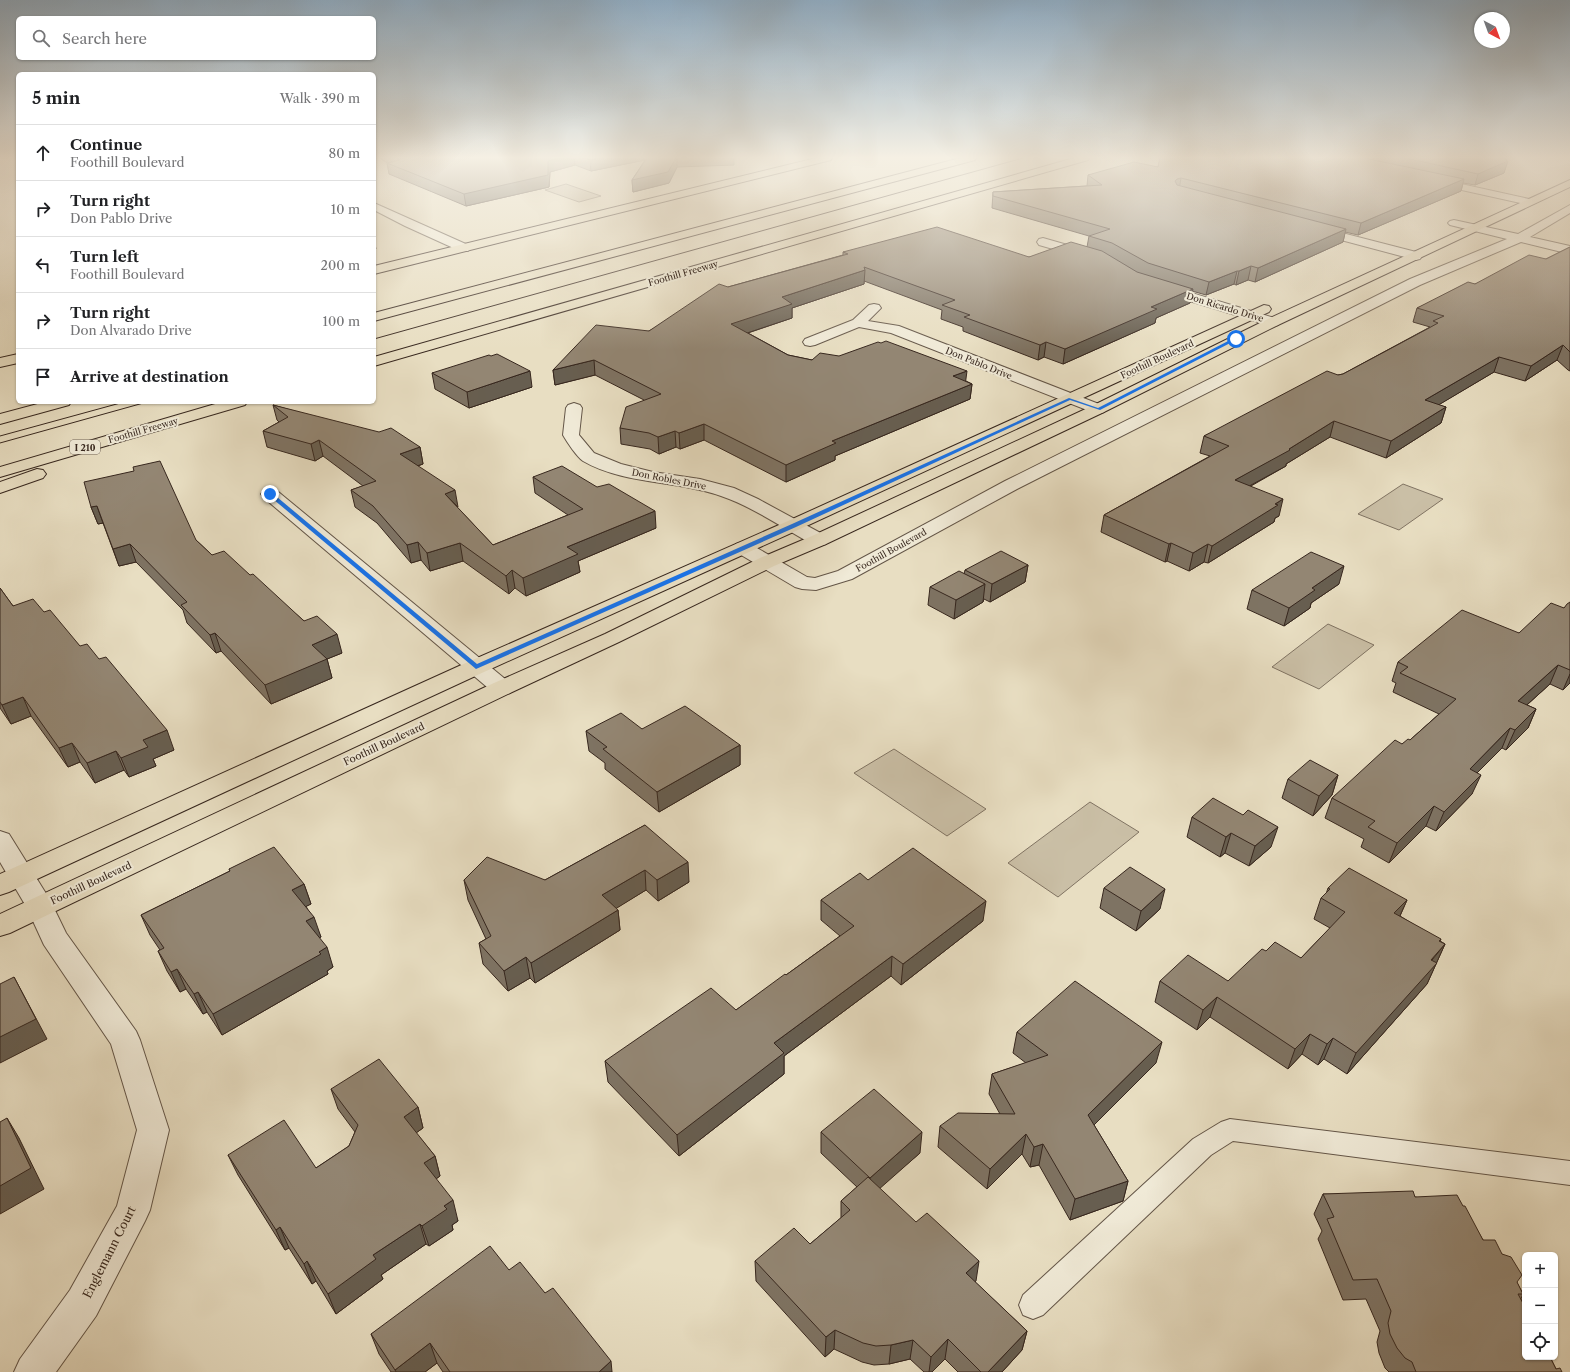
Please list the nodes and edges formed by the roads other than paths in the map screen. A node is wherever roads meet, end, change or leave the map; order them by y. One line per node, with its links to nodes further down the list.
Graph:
1 (405, 222): 15 (street)
2 (569, 222): 15 (main road)
3 (695, 222): 22 (main road)
4 (731, 222): 25 (main road)
5 (830, 222): 29 (main road)
6 (861, 222): 31 (main road, Foothill Freeway)
7 (1453, 222): 16 (main road, Foothill Boulevard)
8 (1465, 222): 12 (street)
9 (1487, 222): 12 (main road, Foothill Boulevard)
10 (1547, 222): 13 (street, Foothill Boulevard)
11 (1302, 226): 16 (street)
12 (1474, 228): 13 (street); 18 (main road, Foothill Boulevard)
13 (1520, 238): 17 (street); 50 (street, Foothill Boulevard)
14 (1043, 242): 19 (street)
15 (464, 248): 20 (main road)
16 (1393, 250): 18 (street); 24 (main road, Foothill Boulevard)
17 (1570, 250)
18 (1416, 256): 26 (main road, Foothill Boulevard)
19 (1098, 258)
20 (376, 270)
21 (1147, 283): 24 (street, Don Ricardo Drive)
22 (376, 306)
23 (874, 308): 27 (street)
24 (1252, 315): 26 (street, Don Ricardo Drive); 33 (main road, Foothill Boulevard)
25 (376, 316)
26 (1273, 322): 40 (main road, Foothill Boulevard)
27 (858, 323): 28 (street); 33 (street, Don Pablo Drive)
28 (810, 342)
29 (376, 351)
30 (16, 359): 32 (main road)
31 (376, 361)
32 (0, 363)
33 (1070, 398): 40 (street, Don Pablo Drive); 47 (main road, Foothill Boulevard)
34 (16, 403): 38 (main road)
35 (56, 404): 41 (main road)
36 (189, 404): 43 (main road)
37 (232, 404): 42 (main road, Foothill Freeway / I 210)
38 (0, 407)
39 (574, 408): 47 (street, Don Robles Drive)
40 (1098, 409): 48 (main road, Foothill Boulevard)
41 (0, 419)
42 (170, 422): 44 (main road, Foothill Freeway / I 210); 45 (main road)
43 (0, 458)
44 (0, 472)
45 (0, 488)
46 (270, 494): 51 (street)
47 (794, 525): 48 (street, Don Robles Drive); 49 (main road, Foothill Boulevard)
48 (819, 540): 50 (main road, Foothill Boulevard)
49 (743, 548): 50 (street, Foothill Boulevard); 51 (main road, Foothill Boulevard)
50 (767, 562): 52 (main road, Foothill Boulevard)
51 (476, 667): 52 (street); 54 (main road, Foothill Boulevard)
52 (502, 688): 55 (main road, Foothill Boulevard)
53 (0, 840): 54 (street, Englemann Court)
54 (11, 880): 55 (street, Englemann Court)
55 (40, 907): 56 (main road, Foothill Boulevard); 59 (street, Englemann Court)
56 (0, 926)
57 (1570, 1173): 58 (lane)
58 (1033, 1304)
59 (33, 1372)

